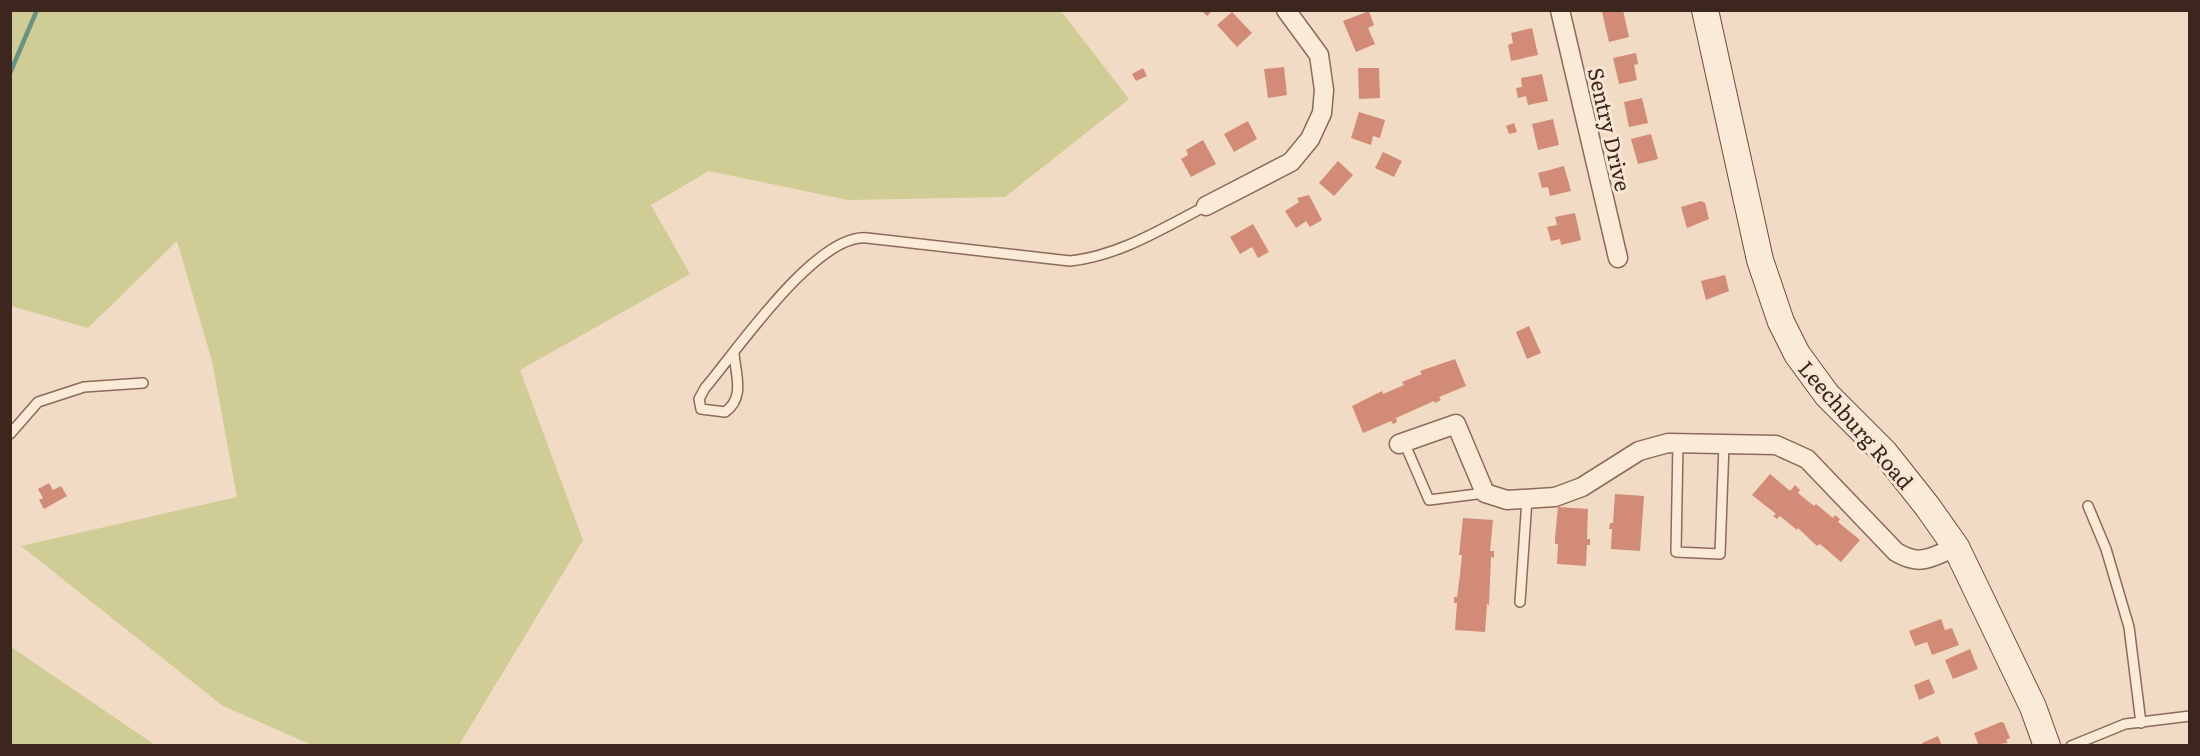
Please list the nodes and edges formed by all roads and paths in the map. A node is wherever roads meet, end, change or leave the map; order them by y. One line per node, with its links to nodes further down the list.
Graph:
1 (1286, 10): 4 (street)
2 (1560, 10): 5 (street, Sentry Drive)
3 (1705, 10): 15 (street, Leechburg Road)
4 (1206, 206): 6 (lane)
5 (1618, 258)
6 (734, 354): 6 (lane)
7 (143, 383): 8 (lane)
8 (10, 434)
9 (1401, 443): 12 (lane); 12 (street)
10 (1677, 443): 11 (street); 11 (lane); 13 (street)
11 (1724, 444): 15 (street)
12 (1485, 493): 13 (street)
13 (1527, 499): 16 (lane)
14 (2088, 506): 18 (lane)
15 (1956, 547): 19 (street, Leechburg Road)
16 (1520, 602)
17 (2190, 716): 18 (lane)
18 (2141, 723): 20 (lane)
19 (2048, 746)
20 (2071, 746)

